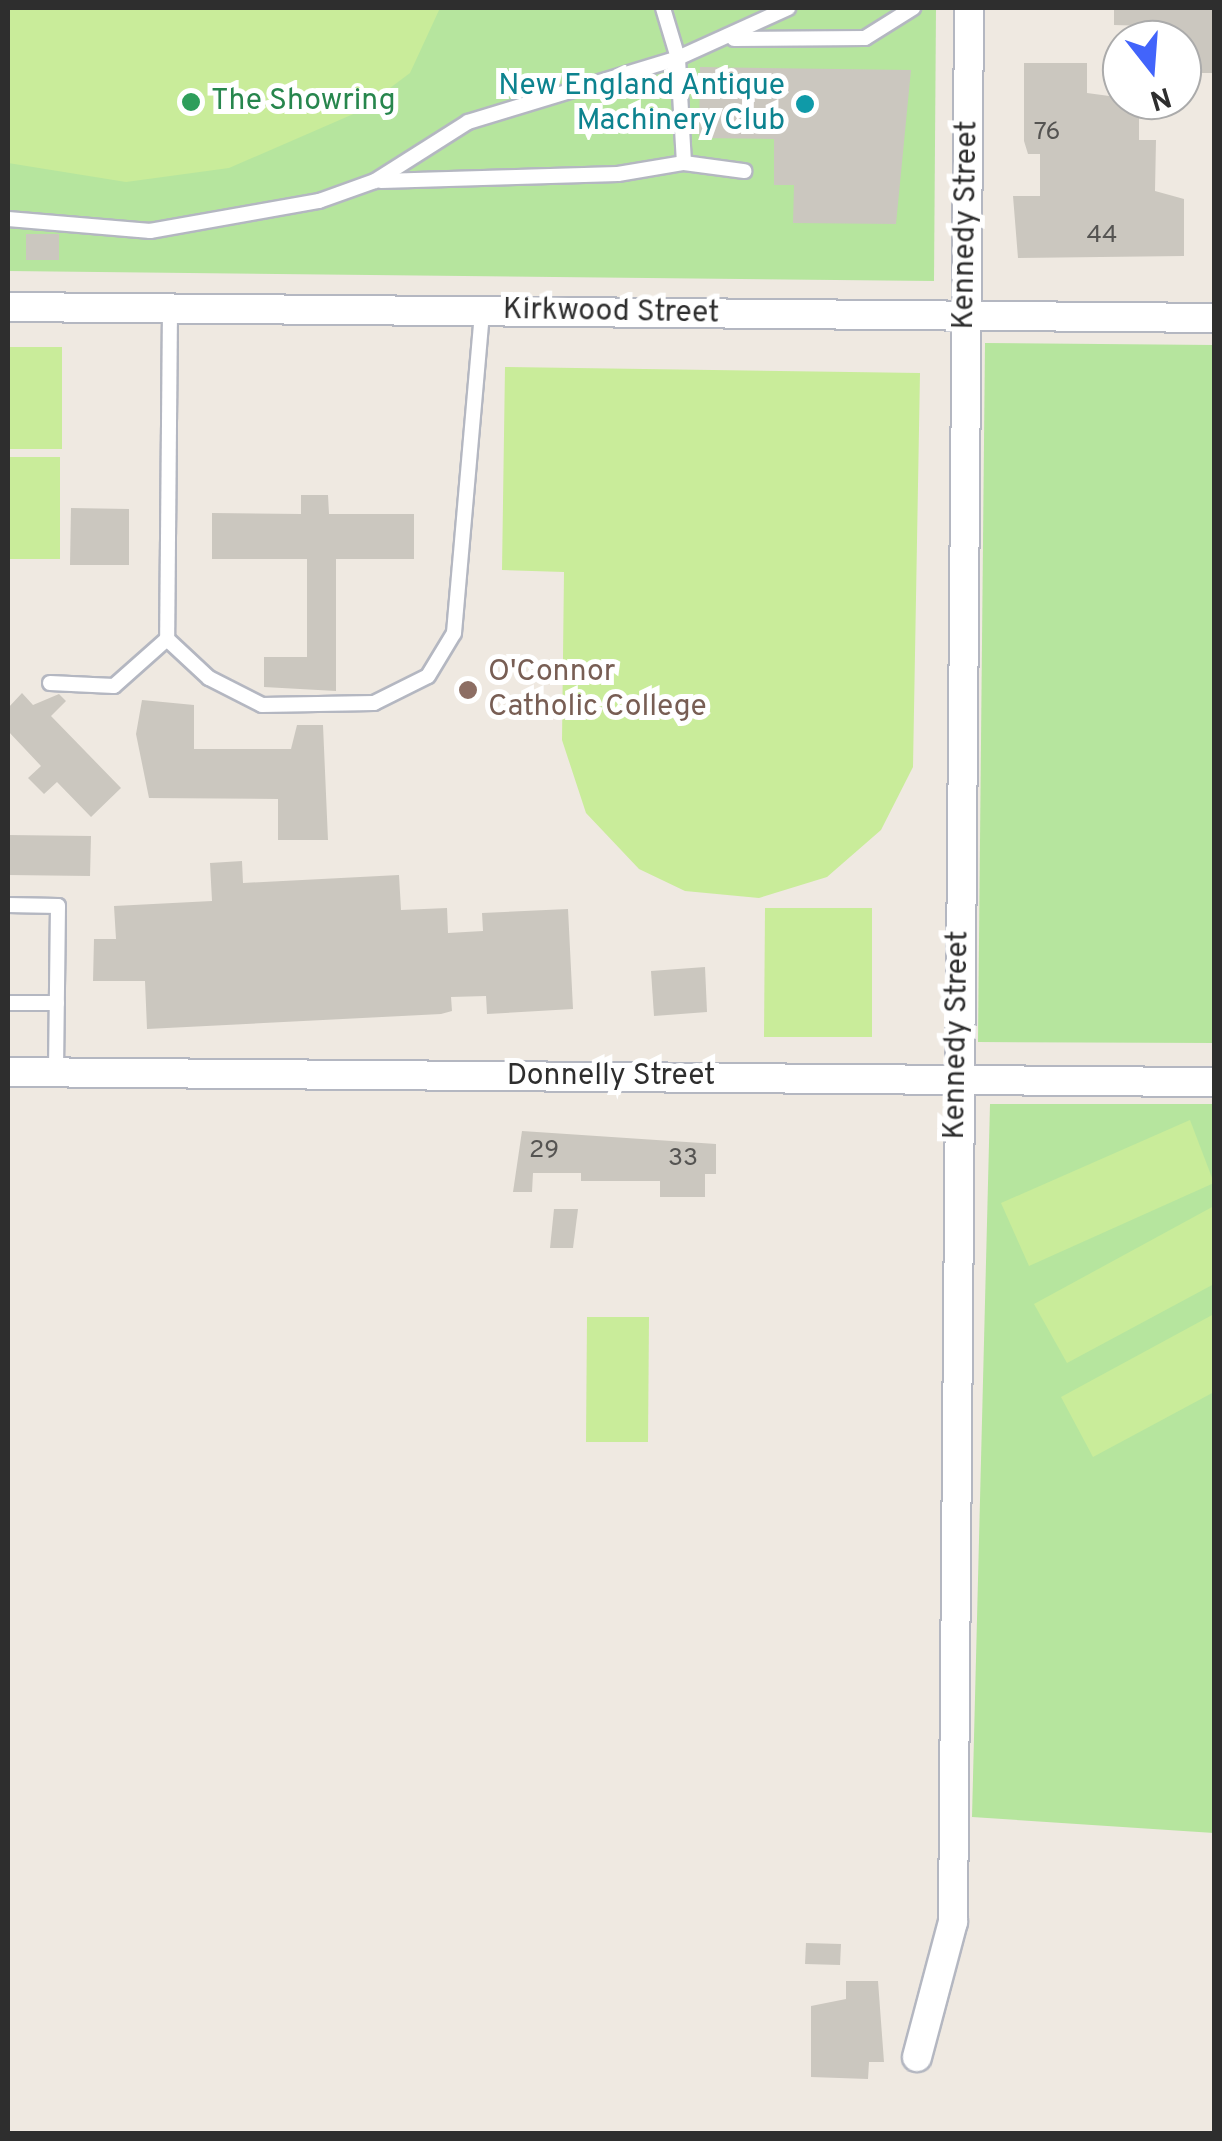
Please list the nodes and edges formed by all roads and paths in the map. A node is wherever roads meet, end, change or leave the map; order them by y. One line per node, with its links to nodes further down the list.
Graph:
1 (663, 8): 6 (lane)
2 (788, 8): 5 (lane)
3 (913, 8): 5 (lane)
4 (969, 8): 14 (street, Kennedy Street)
5 (730, 39): 6 (lane)
6 (678, 58): 7 (lane); 9 (lane)
7 (684, 163): 8 (lane); 9 (lane)
8 (744, 171)
9 (376, 181): 10 (lane)
10 (8, 219)
11 (8, 308): 12 (street, Kirkwood Street)
12 (170, 309): 13 (street, Kirkwood Street); 16 (lane)
13 (482, 312): 14 (street, Kirkwood Street); 16 (lane)
14 (967, 316): 15 (street, Kirkwood Street); 23 (street, Kennedy Street)
15 (1214, 318)
16 (166, 639): 17 (lane)
17 (50, 682)
18 (8, 905): 20 (lane)
19 (8, 1003): 20 (lane)
20 (57, 1003): 22 (lane)
21 (8, 1072): 22 (street, Donnelly Street)
22 (56, 1073): 23 (street, Donnelly Street)
23 (958, 1080): 24 (street, Donnelly Street); 25 (street, Kennedy Street)
24 (1214, 1082)
25 (917, 2057)

